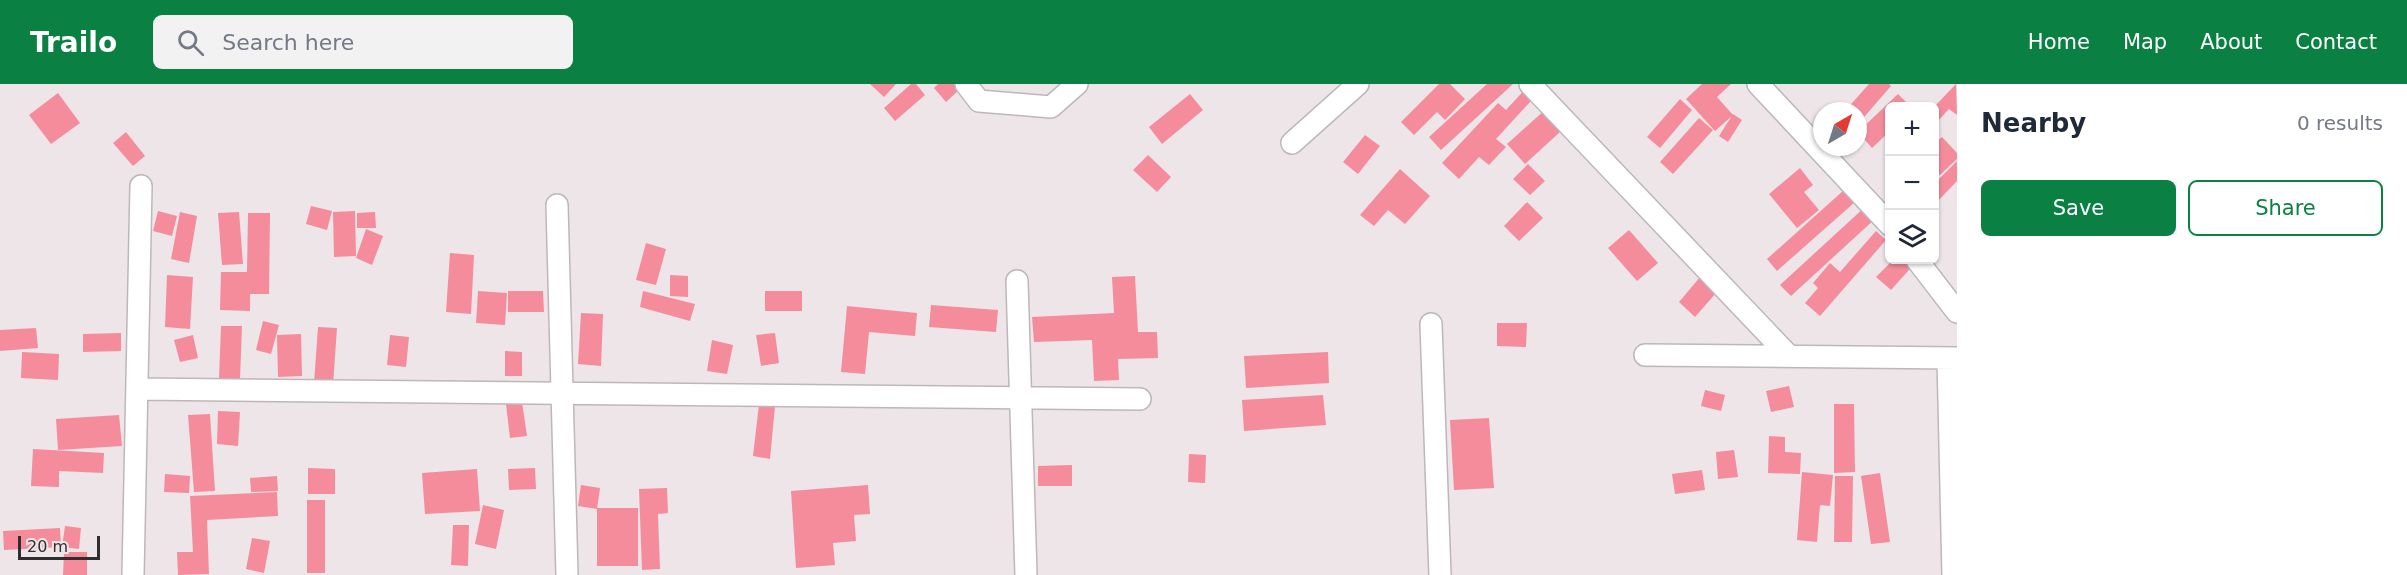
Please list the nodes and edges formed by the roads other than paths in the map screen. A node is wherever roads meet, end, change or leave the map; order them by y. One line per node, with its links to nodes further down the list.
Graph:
1 (966, 84): 2 (street)
2 (1077, 84)
3 (1358, 84): 6 (street)
4 (1530, 84): 15 (street)
5 (1758, 84): 9 (street)
6 (1292, 143)
7 (141, 186): 17 (street)
8 (557, 205): 18 (street)
9 (1885, 220)
10 (1920, 264): 12 (street)
11 (1017, 281): 19 (street)
12 (1957, 312)
13 (1431, 324): 24 (street)
14 (1645, 354): 15 (street)
15 (1789, 356): 16 (street)
16 (1952, 358): 25 (street)
17 (137, 389): 18 (street); 21 (street)
18 (562, 393): 19 (street); 22 (street)
19 (1020, 398): 20 (street); 23 (street)
20 (1140, 399)
21 (133, 575)
22 (567, 575)
23 (1026, 575)
24 (1440, 575)
25 (1953, 575)

